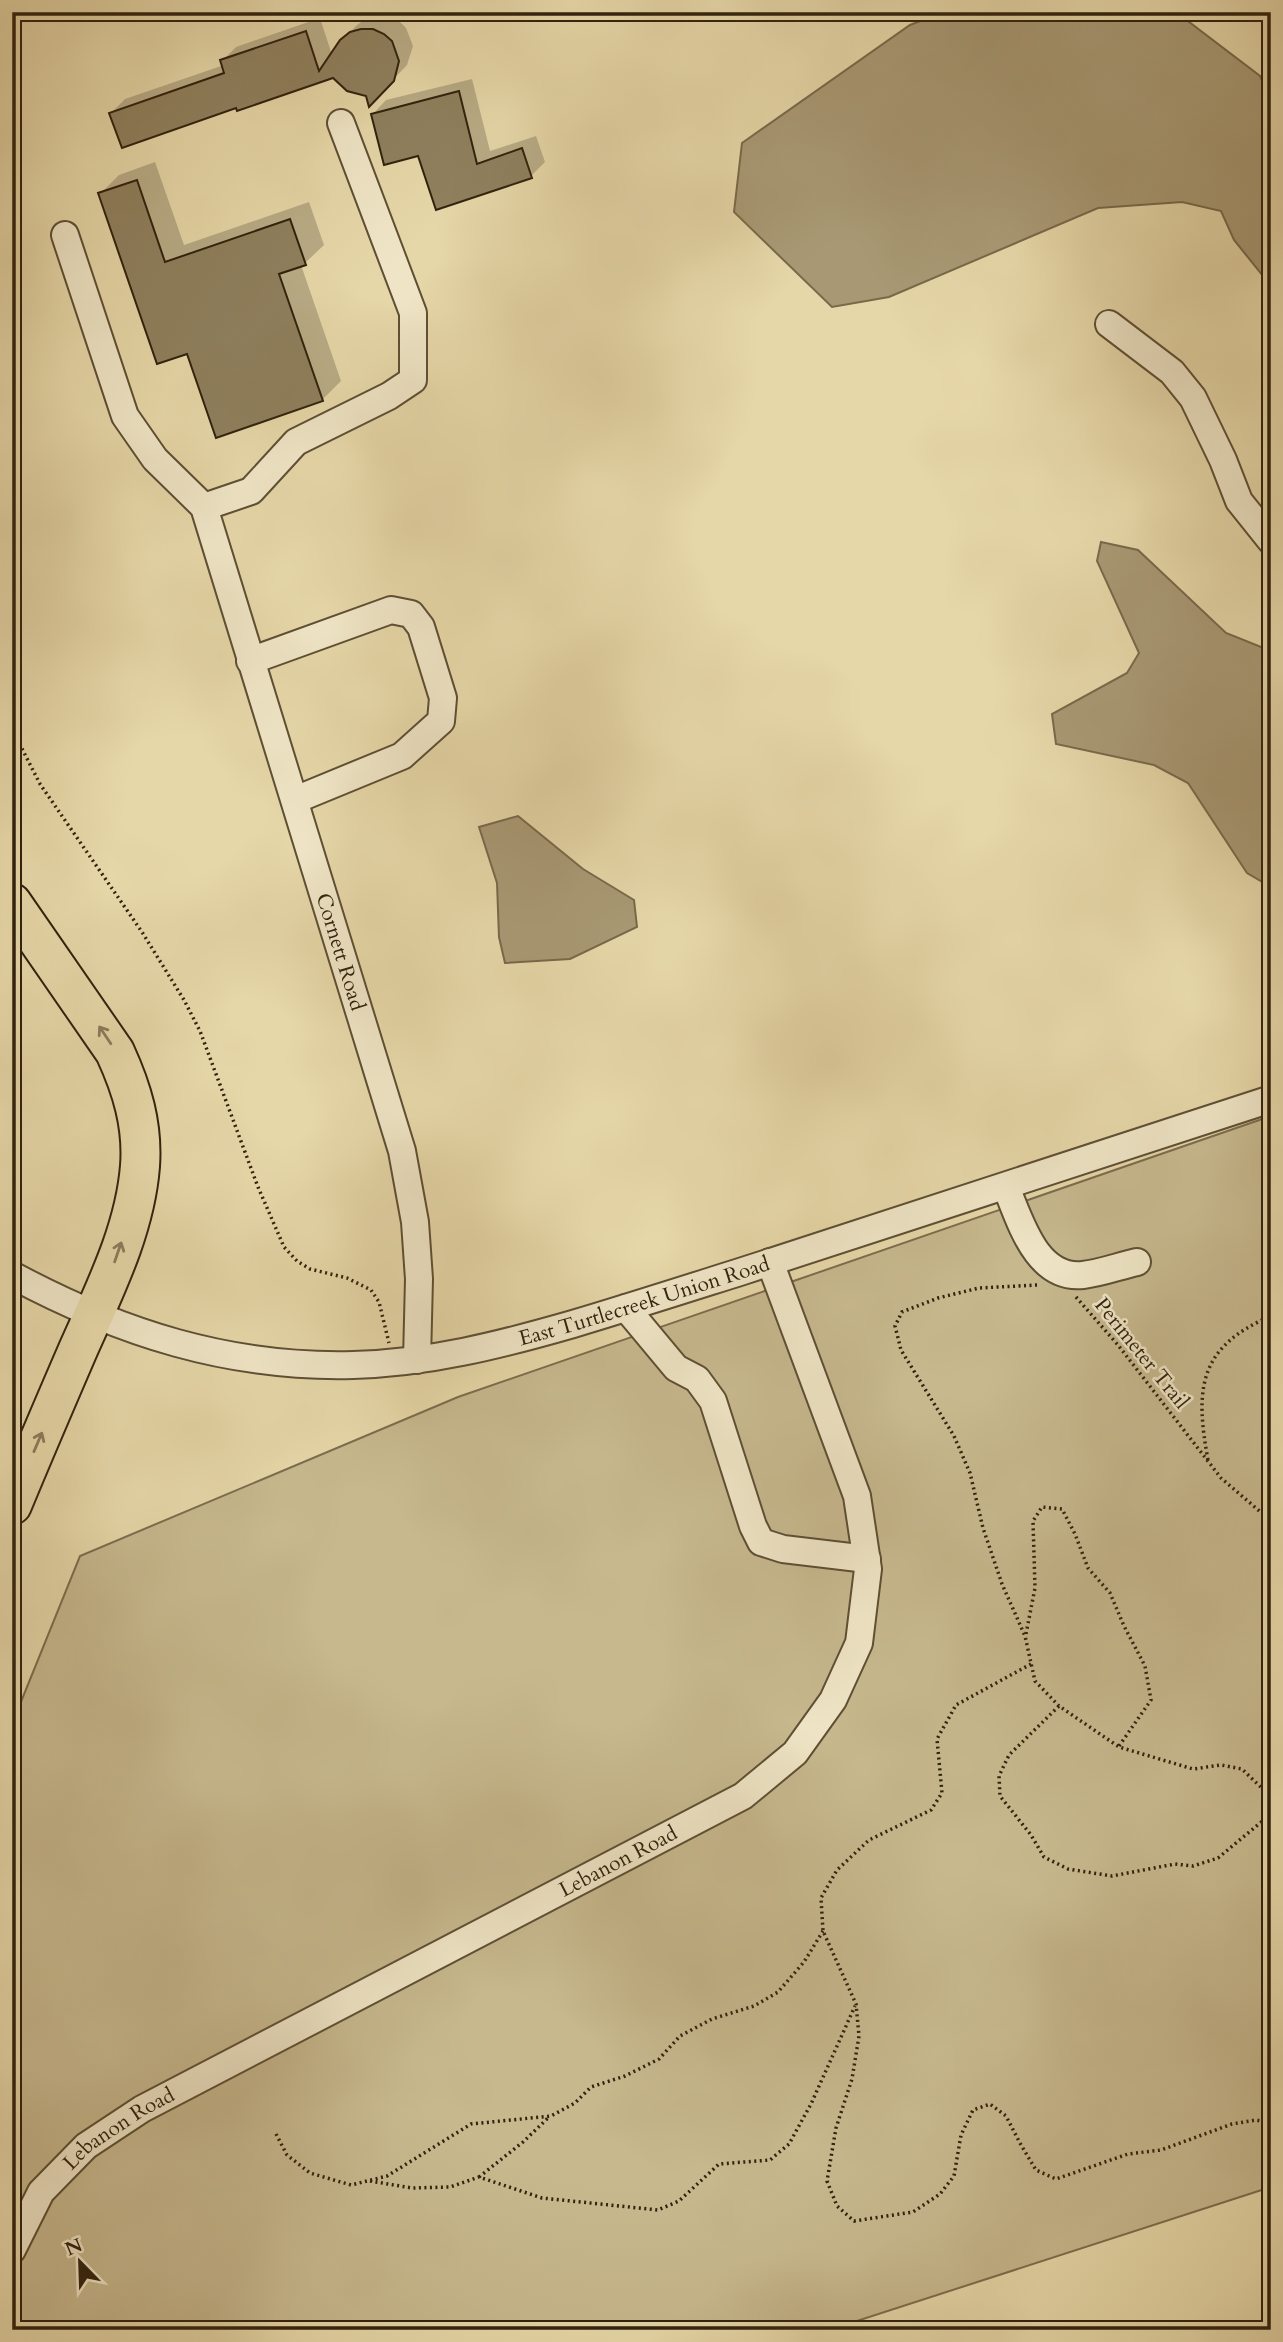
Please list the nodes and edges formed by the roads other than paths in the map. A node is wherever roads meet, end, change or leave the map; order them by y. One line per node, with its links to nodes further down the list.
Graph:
1 (341, 123): 4 (street)
2 (65, 235): 4 (street)
3 (1109, 324): 5 (street)
4 (204, 507): 6 (street, Cornett Road)
5 (1271, 541)
6 (250, 661): 7 (street, Cornett Road); 7 (street)
7 (295, 800): 16 (street, Cornett Road)
8 (12, 902): 15 (highway, one-way to 8)
9 (1271, 1099): 10 (street, East Turtlecreek Union Road)
10 (1006, 1187): 11 (street, East Turtlecreek Union Road); 12 (street)
11 (770, 1262): 14 (street, East Turtlecreek Union Road); 18 (street, Lebanon Road)
12 (1136, 1262)
13 (12, 1275): 15 (street, East Turtlecreek Union Road)
14 (626, 1308): 16 (street, East Turtlecreek Union Road); 18 (street)
15 (93, 1316): 16 (street, East Turtlecreek Union Road); 17 (highway, one-way to 15)
16 (418, 1360)
17 (12, 1505)
18 (867, 1559): 19 (street, Lebanon Road)
19 (12, 2250)

